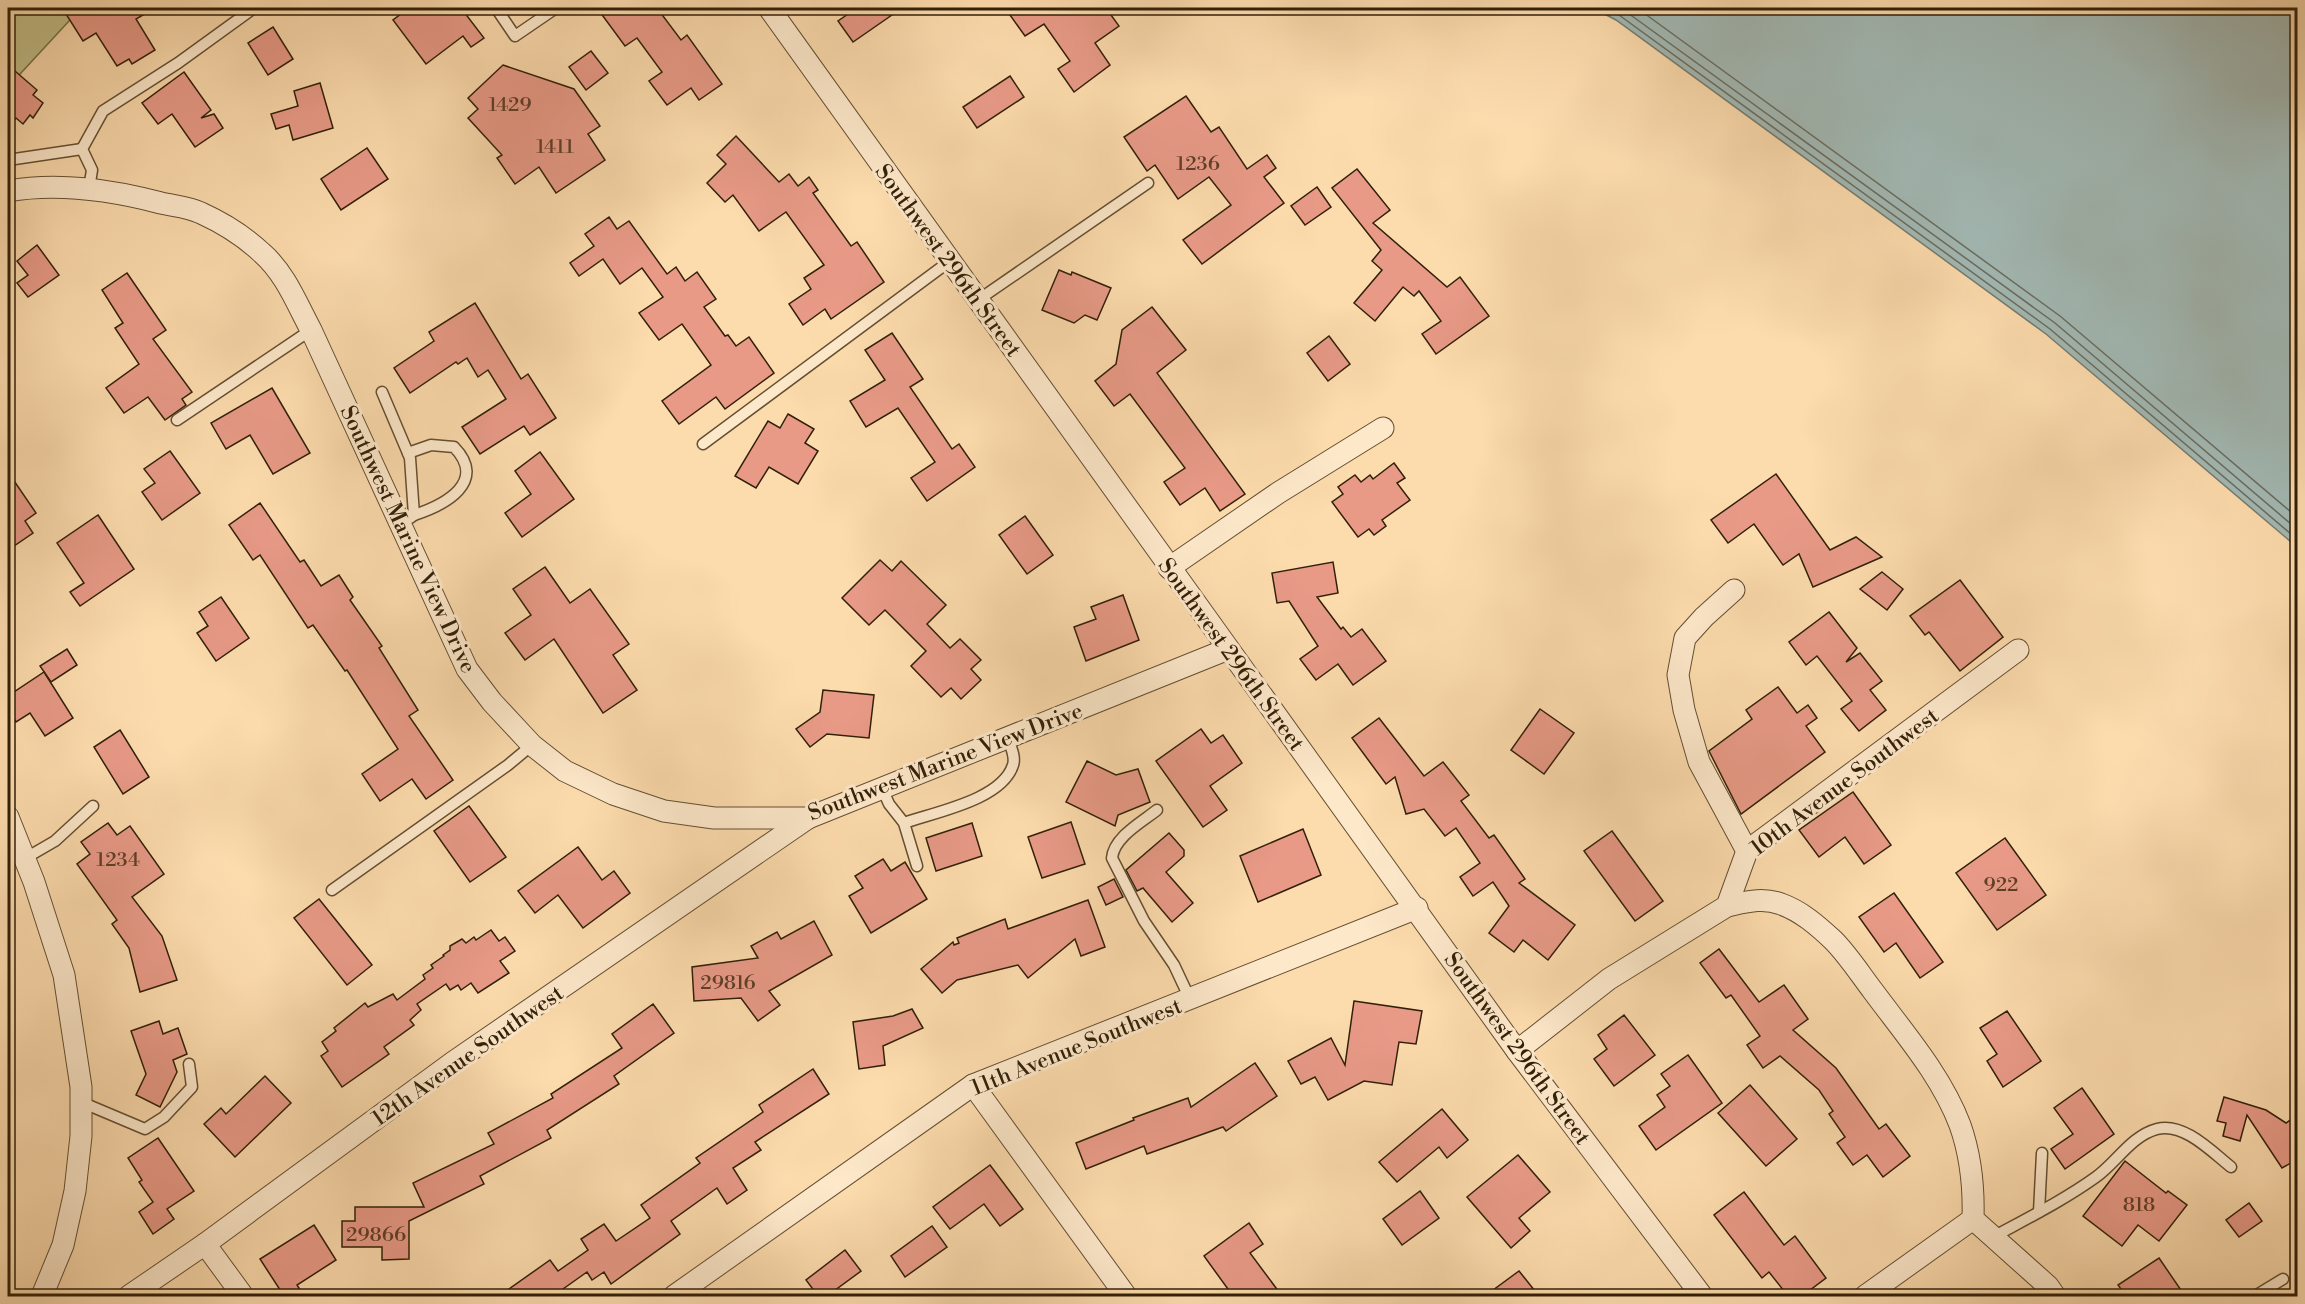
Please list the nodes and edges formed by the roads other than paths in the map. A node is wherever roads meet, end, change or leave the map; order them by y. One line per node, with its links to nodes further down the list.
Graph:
1 (254, 8): 5 (lane)
2 (496, 8): 3 (lane)
3 (556, 8)
4 (769, 8): 10 (street, Southwest 296th Street)
5 (82, 149): 6 (lane); 8 (lane)
6 (8, 160)
7 (1148, 183): 11 (lane)
8 (89, 189): 9 (street, Southwest Marine View Drive); 12 (street, Southwest Marine View Drive)
9 (8, 191)
10 (950, 261): 11 (street, Southwest 296th Street); 16 (lane)
11 (978, 300): 19 (street, Southwest 296th Street)
12 (311, 330): 14 (lane); 18 (street, Southwest Marine View Drive)
13 (382, 392): 17 (lane)
14 (177, 420)
15 (1383, 428): 19 (street)
16 (703, 444)
17 (408, 453): 18 (lane); 18 (lane)
18 (407, 520): 24 (street, Southwest Marine View Drive)
19 (1169, 568): 21 (street, Southwest 296th Street)
20 (1734, 590): 31 (street)
21 (1228, 649): 23 (street, Southwest Marine View Drive); 36 (street, Southwest 296th Street)
22 (2018, 650): 31 (street, 10th Avenue Southwest)
23 (1008, 738): 25 (street, Southwest Marine View Drive); 30 (lane)
24 (532, 745): 29 (street, Southwest Marine View Drive); 34 (lane)
25 (882, 788): 29 (street, Southwest Marine View Drive); 30 (lane)
26 (93, 806): 32 (lane)
27 (1157, 810): 37 (lane)
28 (8, 817): 32 (street)
29 (808, 818): 47 (street, 12th Avenue Southwest)
30 (904, 823): 33 (lane)
31 (1747, 850): 35 (street, 10th Avenue Southwest)
32 (24, 859): 41 (street)
33 (917, 866)
34 (332, 890)
35 (1727, 906): 38 (street); 45 (street)
36 (1417, 908): 37 (street, 11th Avenue Southwest); 38 (street, Southwest 296th Street)
37 (1190, 999): 40 (street, 11th Avenue Southwest)
38 (1517, 1051): 54 (street, Southwest 296th Street)
39 (189, 1064): 41 (lane)
40 (973, 1085): 52 (street, 11th Avenue Southwest); 53 (street)
41 (81, 1102): 49 (street)
42 (2042, 1153): 44 (lane)
43 (2231, 1167): 44 (lane)
44 (2039, 1212): 46 (lane)
45 (1973, 1220): 46 (street); 55 (street)
46 (1993, 1237): 56 (street)
47 (205, 1244): 50 (street, 12th Avenue Southwest); 51 (street)
48 (2283, 1278): 57 (lane)
49 (42, 1296)
50 (129, 1296)
51 (243, 1296)
52 (674, 1296)
53 (1126, 1296)
54 (1702, 1296)
55 (1865, 1296)
56 (2055, 1296)
57 (2255, 1296)

